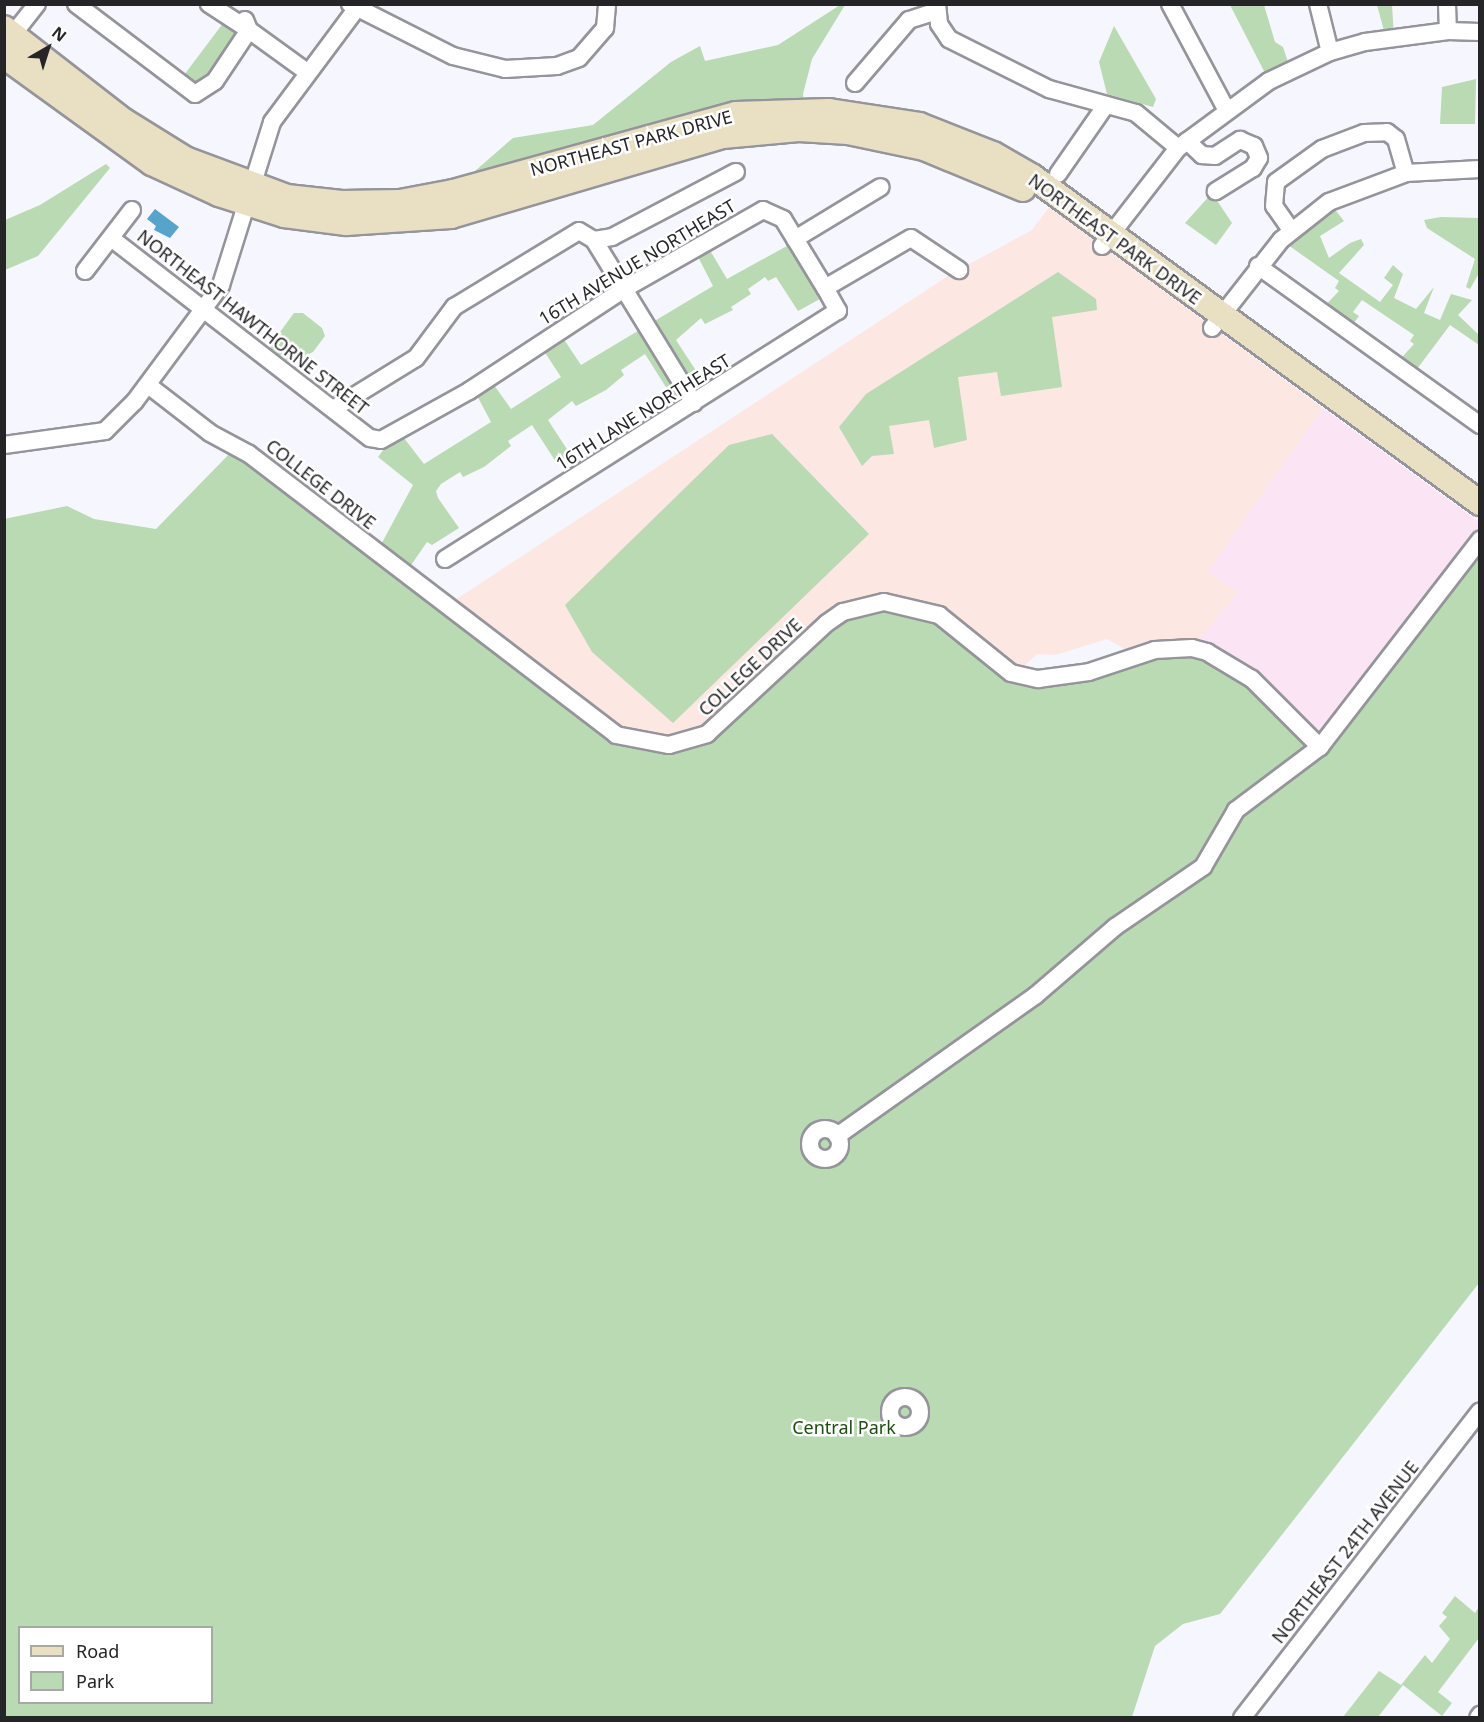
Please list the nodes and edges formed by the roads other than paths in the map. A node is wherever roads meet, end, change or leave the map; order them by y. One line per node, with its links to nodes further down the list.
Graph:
1 (37, 4): 14 (street)
2 (76, 4): 11 (street)
3 (209, 4): 11 (street)
4 (225, 4): 11 (street)
5 (1170, 4): 19 (street)
6 (1318, 4): 15 (street)
7 (1447, 4): 12 (street)
8 (607, 5): 9 (street)
9 (356, 6): 16 (street)
10 (937, 8): 17 (street); 18 (street)
11 (249, 30): 16 (street)
12 (1448, 31): 13 (street); 15 (street)
13 (1479, 32)
14 (7, 41): 27 (street, NORTHEAST PARK DRIVE)
15 (1330, 52): 19 (street)
16 (307, 72): 27 (street)
17 (855, 83)
18 (1106, 105): 20 (street); 24 (street)
19 (1226, 109): 20 (street)
20 (1183, 144): 26 (street); 33 (street)
21 (1479, 169): 23 (street)
22 (736, 172): 32 (street)
23 (1406, 173): 29 (street); 29 (street)
24 (1058, 174)
25 (881, 188): 31 (street)
26 (1216, 191)
27 (249, 195): 33 (street, NORTHEAST PARK DRIVE); 39 (street)
28 (132, 210): 30 (street)
29 (1291, 231): 34 (street)
30 (111, 238): 36 (street); 39 (street, NORTHEAST HAWTHORNE STREET)
31 (795, 239): 37 (street, 16TH AVENUE NORTHEAST); 38 (street, 16TH AVENUE NORTHEAST)
32 (594, 240): 38 (street); 43 (street)
33 (1107, 240): 40 (street, NORTHEAST PARK DRIVE)
34 (1258, 266): 40 (street); 44 (street)
35 (959, 270): 37 (street)
36 (85, 271)
37 (825, 288): 42 (street, 16TH LANE NORTHEAST)
38 (624, 289): 42 (street); 45 (street, 16TH AVENUE NORTHEAST)
39 (206, 310): 41 (street); 43 (street, NORTHEAST HAWTHORNE STREET)
40 (1217, 321): 47 (street, NORTHEAST PARK DRIVE); 48 (street, NORTHEAST PARK DRIVE)
41 (148, 385): 46 (street); 51 (street, COLLEGE DRIVE)
42 (694, 403): 50 (street, 16TH LANE NORTHEAST)
43 (333, 409): 45 (street, NORTHEAST HAWTHORNE STREET)
44 (1479, 425)
45 (370, 438)
46 (6, 440)
47 (1479, 503)
48 (1479, 522)
49 (1479, 540): 51 (street)
50 (446, 559)
51 (1320, 747): 52 (street)
52 (837, 1136)
53 (1479, 1411): 54 (street, NORTHEAST 24TH AVENUE)
54 (1242, 1718)

